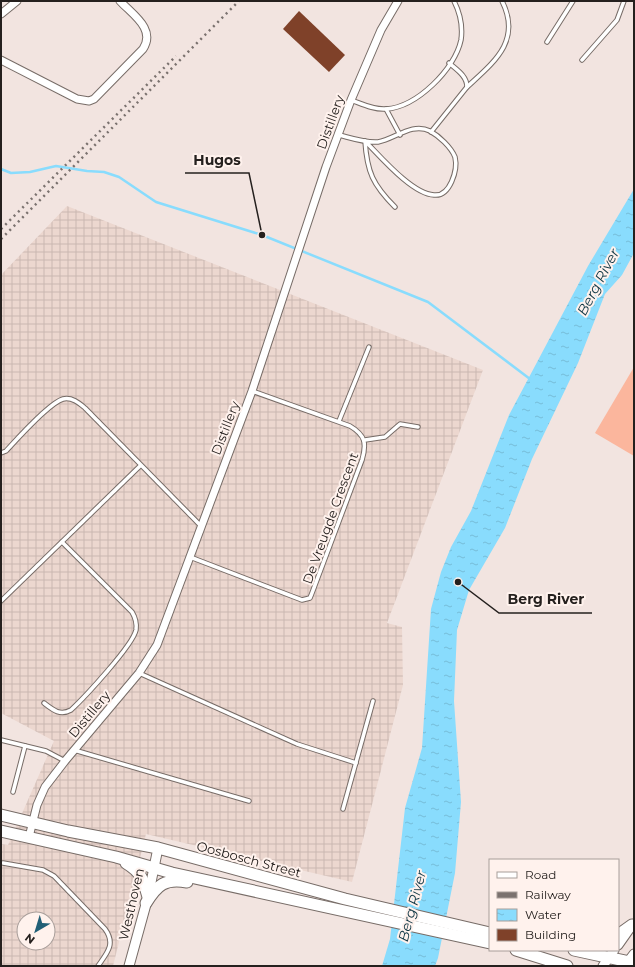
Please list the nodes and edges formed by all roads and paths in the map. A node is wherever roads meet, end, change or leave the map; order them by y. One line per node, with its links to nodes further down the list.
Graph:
1 (17, 1): 8 (street)
2 (120, 1): 11 (street)
3 (398, 1): 15 (street, Distillery)
4 (454, 1): 13 (lane)
5 (502, 1): 14 (lane)
6 (573, 1): 10 (lane)
7 (624, 1): 12 (lane)
8 (8, 4): 9 (street)
9 (1, 14)
10 (547, 42)
11 (1, 60)
12 (582, 60)
13 (449, 63): 14 (lane); 16 (lane)
14 (467, 87): 17 (lane)
15 (351, 100): 16 (lane); 18 (street, Distillery)
16 (386, 109): 19 (lane)
17 (431, 132): 19 (lane); 20 (lane)
18 (339, 134): 20 (lane); 23 (street, Distillery)
19 (400, 135): 20 (lane)
20 (365, 141): 21 (lane)
21 (395, 207)
22 (369, 347): 24 (lane)
23 (252, 391): 24 (lane, De Vreugde Crescent); 29 (street, Distillery)
24 (338, 421): 26 (lane, De Vreugde Crescent)
25 (418, 427): 26 (lane)
26 (365, 440): 31 (lane, De Vreugde Crescent)
27 (1, 453): 28 (lane)
28 (140, 466): 29 (lane); 30 (lane)
29 (201, 526): 31 (street, Distillery)
30 (62, 542): 32 (lane); 35 (lane)
31 (190, 557): 33 (street, Distillery)
32 (1, 601)
33 (139, 673): 38 (street, Distillery); 40 (lane)
34 (373, 701): 40 (lane)
35 (44, 703)
36 (1, 740): 37 (lane)
37 (25, 746): 39 (lane); 41 (lane)
38 (74, 750): 39 (street, Distillery); 42 (lane)
39 (65, 761): 45 (street, Distillery)
40 (356, 763): 43 (lane)
41 (13, 792)
42 (249, 801)
43 (343, 809)
44 (1, 815): 45 (main road, Oosbosch Street)
45 (32, 821): 47 (street, Distillery); 48 (main road, Oosbosch Street)
46 (1, 831): 47 (main road, Oosbosch Street)
47 (29, 837): 49 (main road, Oosbosch Street)
48 (158, 848): 51 (street, Westhoven); 54 (main road, Oosbosch Street)
49 (116, 857): 51 (main road, Oosbosch Street); 53 (main road)
50 (3, 863): 64 (lane)
51 (153, 867): 52 (main road, Oosbosch Street); 53 (street, Westhoven)
52 (256, 891): 53 (main road); 54 (main road, Oosbosch Street)
53 (147, 900): 65 (street, Westhoven)
54 (343, 904): 56 (main road, Oosbosch Street); 58 (main road, Oosbosch Street)
55 (633, 924): 57 (main road); 59 (street)
56 (489, 932)
57 (619, 934)
58 (489, 943)
59 (619, 944)
60 (519, 951): 66 (main road)
61 (578, 951): 62 (main road)
62 (609, 958): 63 (main road)
63 (631, 961)
64 (98, 966)
65 (129, 966)
66 (567, 966)

